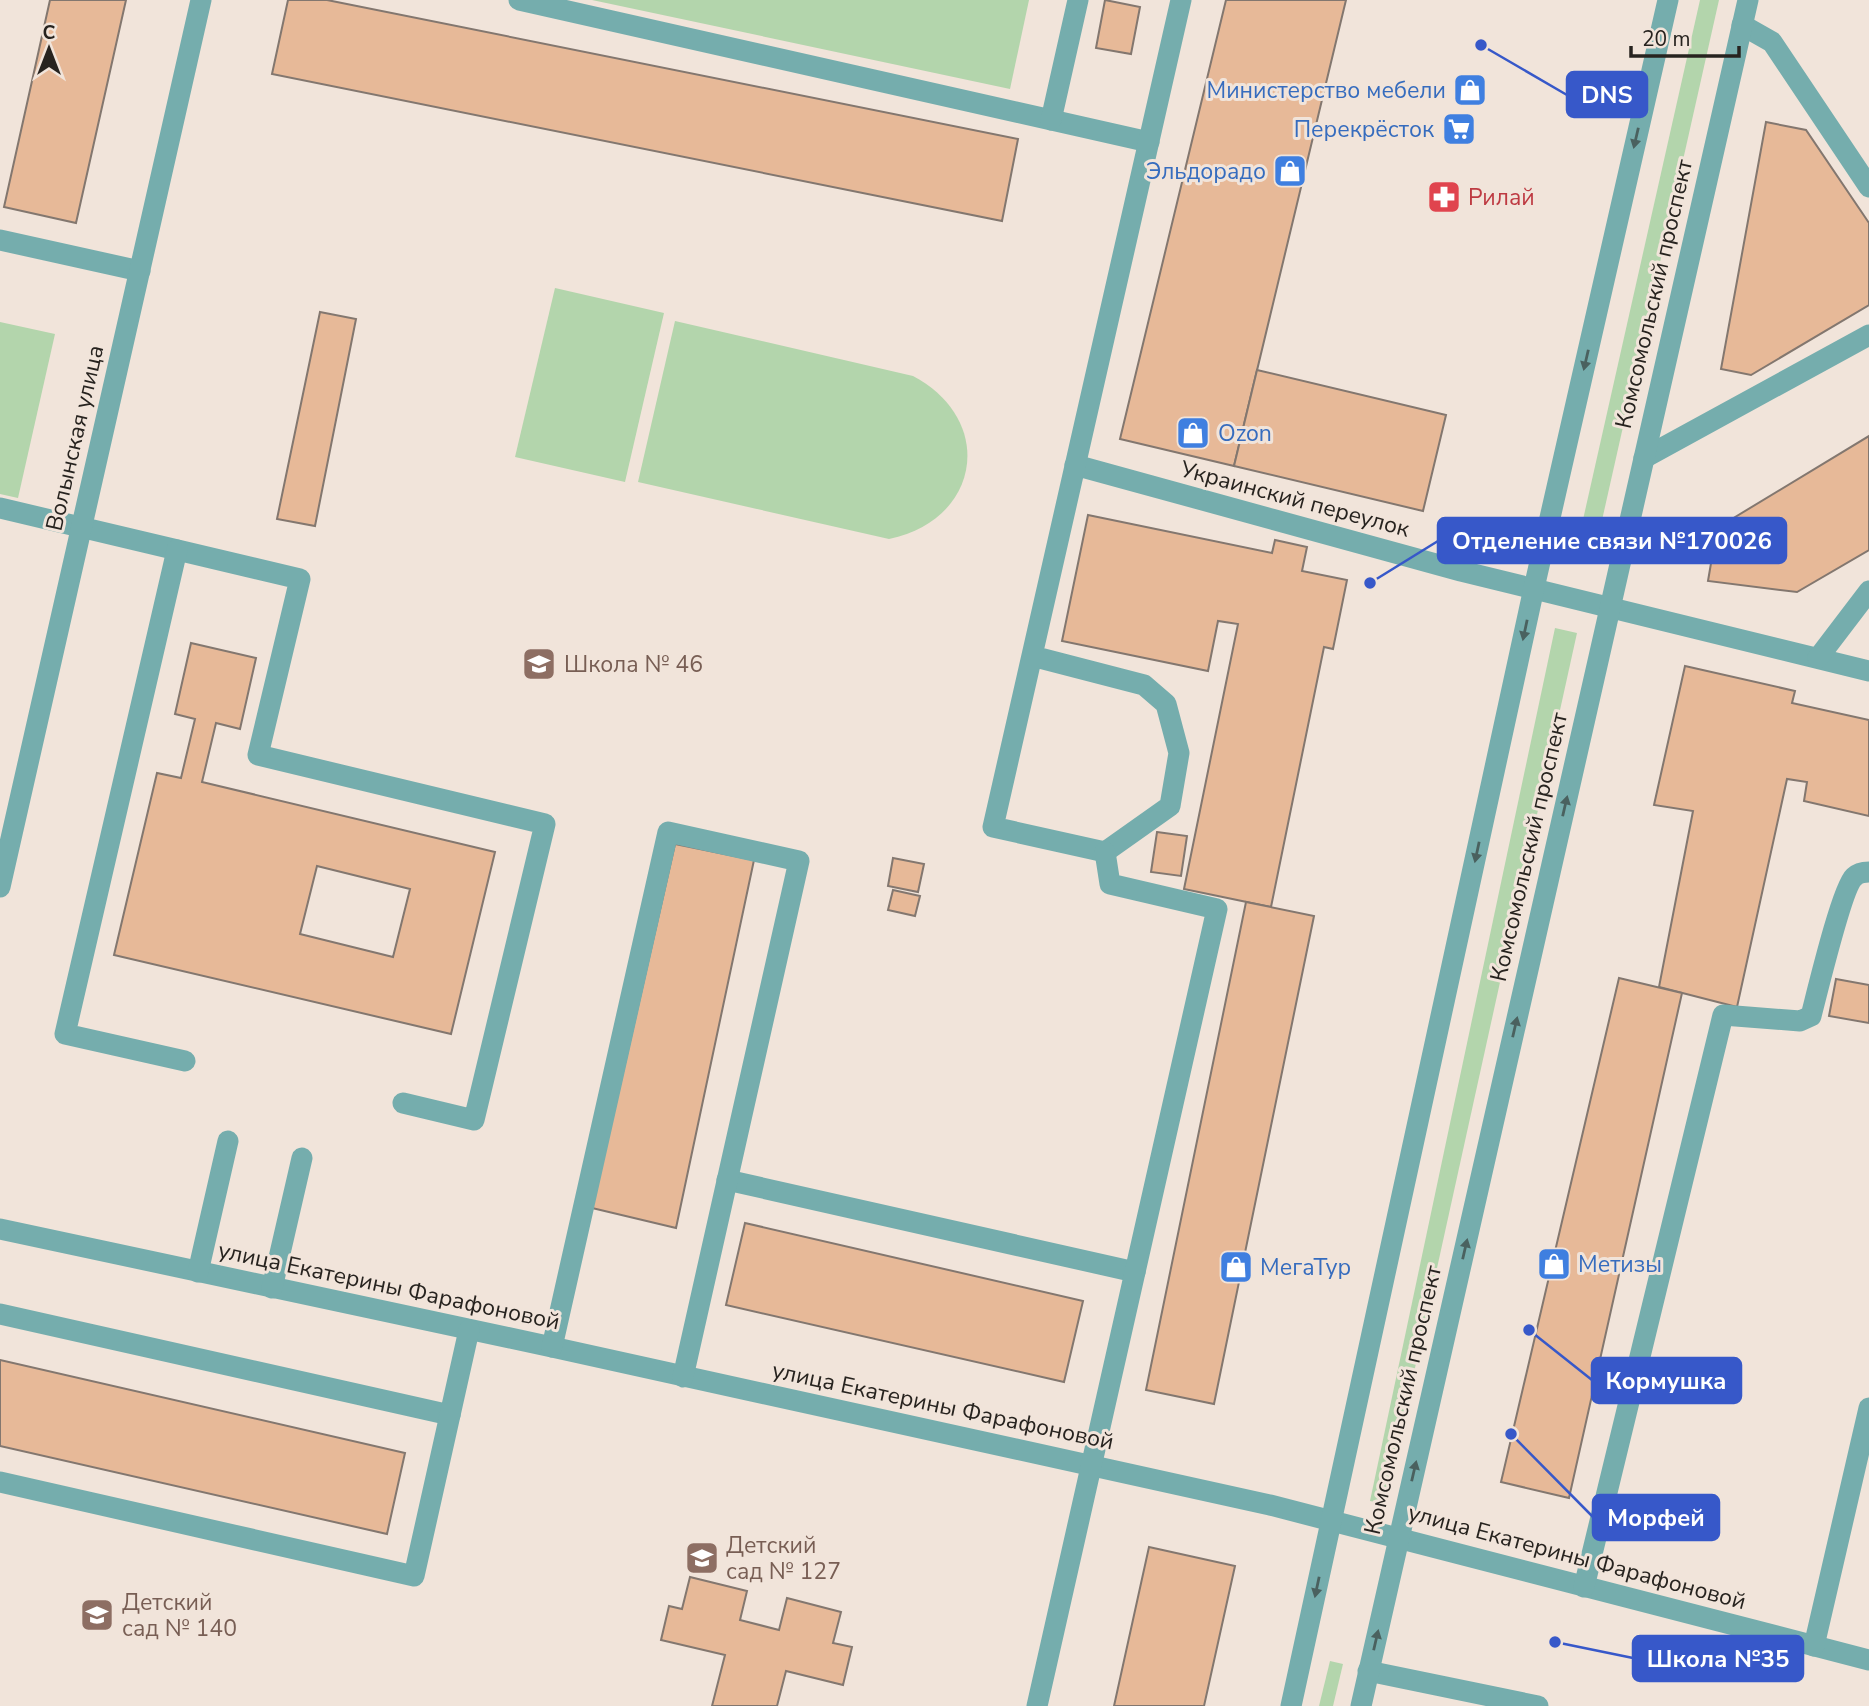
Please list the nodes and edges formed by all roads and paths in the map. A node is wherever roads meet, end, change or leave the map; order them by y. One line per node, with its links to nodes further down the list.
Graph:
1 (201, 0): 12 (street, Волынская улица)
2 (519, 0): 8 (street)
3 (1078, 0): 8 (street)
4 (1181, 0): 9 (street)
5 (1668, 0): 19 (street, Комсомольский проспект, one-way to 19)
6 (1748, 0): 7 (street, Комсомольский проспект)
7 (1742, 25): 10 (street); 14 (street, Комсомольский проспект)
8 (1051, 120): 9 (street)
9 (1149, 142): 15 (street)
10 (1869, 187)
11 (0, 240): 12 (street)
12 (140, 271): 17 (street, Волынская улица)
13 (1869, 335): 14 (street)
14 (1644, 458): 21 (street, Комсомольский проспект)
15 (1075, 465): 19 (street, Украинский переулок); 22 (street)
16 (0, 508): 17 (street)
17 (82, 528): 18 (street); 27 (street, Волынская улица)
18 (177, 550): 28 (street); 29 (street)
19 (1534, 589): 21 (street, Украинский переулок); 45 (street, Комсомольский проспект, one-way to 45)
20 (1869, 591): 23 (street)
21 (1611, 607): 23 (street, Украинский переулок); 46 (street, Комсомольский проспект, one-way to 21)
22 (1032, 656): 25 (street); 25 (street)
23 (1818, 658): 24 (street, Украинский переулок)
24 (1869, 671)
25 (1105, 852): 35 (street)
26 (1869, 872): 47 (street)
27 (0, 887)
28 (185, 1061)
29 (403, 1103)
30 (228, 1142): 34 (street)
31 (302, 1158): 36 (street)
32 (727, 1180): 35 (street); 39 (street); 40 (street)
33 (0, 1229): 34 (street, улица Екатерины Фарафоновой)
34 (198, 1272): 36 (street, улица Екатерины Фарафоновой)
35 (1135, 1272): 43 (street)
36 (272, 1288): 38 (street, улица Екатерины Фарафоновой)
37 (0, 1314): 42 (street)
38 (469, 1330): 39 (street, улица Екатерины Фарафоновой); 42 (street)
39 (552, 1348): 40 (street, улица Екатерины Фарафоновой)
40 (683, 1377): 43 (street, улица Екатерины Фарафоновой)
41 (1869, 1408): 48 (street)
42 (450, 1415): 44 (street)
43 (1091, 1465): 45 (street, улица Екатерины Фарафоновой); 52 (street)
44 (0, 1482)
45 (1332, 1521): 46 (street, улица Екатерины Фарафоновой); 53 (street, Комсомольский проспект, one-way to 53)
46 (1399, 1538): 47 (street, улица Екатерины Фарафоновой); 50 (street, Комсомольский проспект, one-way to 46)
47 (1584, 1587): 48 (street, улица Екатерины Фарафоновой)
48 (1814, 1646): 49 (street, улица Екатерины Фарафоновой)
49 (1869, 1660)
50 (1368, 1671): 51 (street); 54 (street, Комсомольский проспект)
51 (1516, 1704): 55 (street)
52 (1037, 1706)
53 (1291, 1706)
54 (1361, 1706)
55 (1538, 1706)

